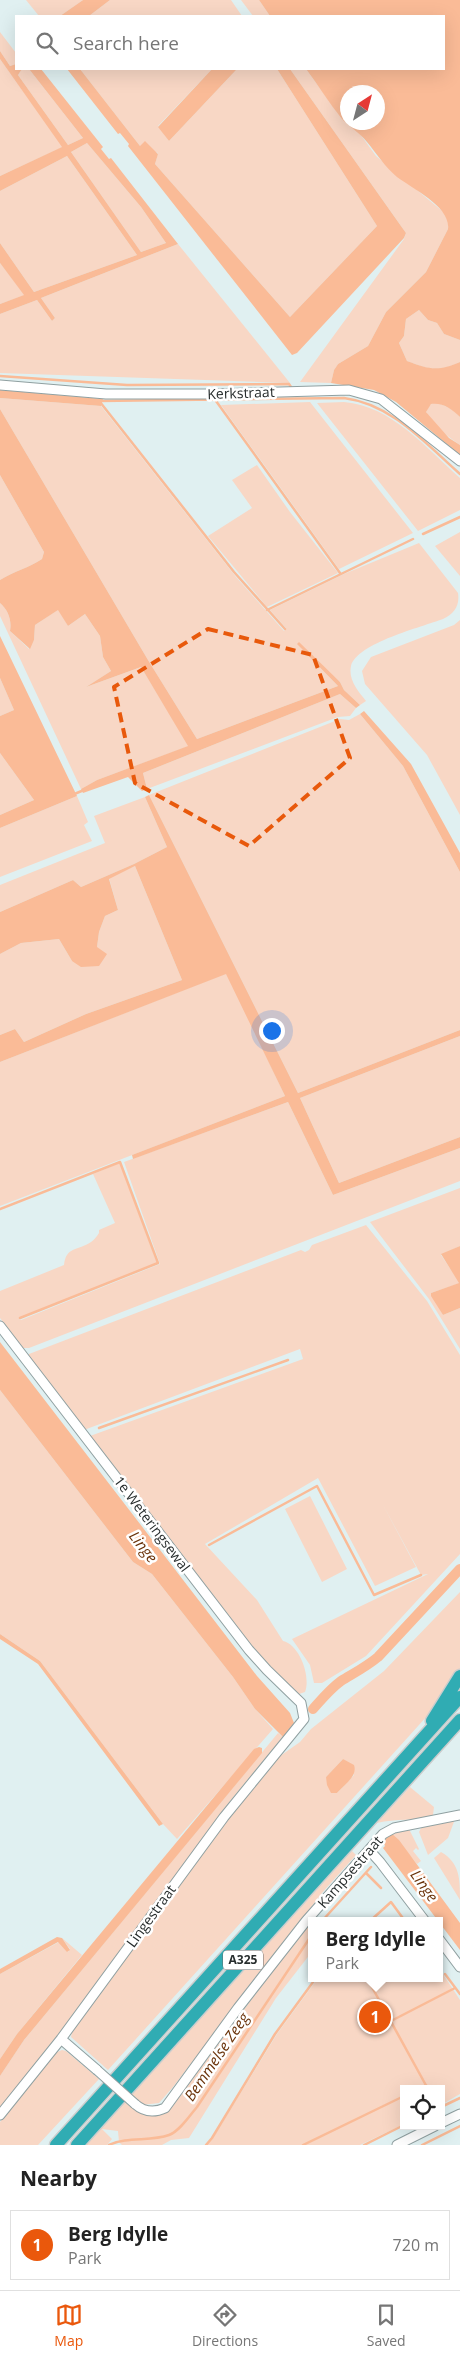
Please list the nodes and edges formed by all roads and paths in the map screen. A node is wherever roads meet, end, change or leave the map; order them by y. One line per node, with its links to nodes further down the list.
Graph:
1 (0, 385): 2 (street, Kerkstraat)
2 (460, 461)
3 (0, 1326): 6 (street, 1e Weteringsewal)
4 (460, 1676): 8 (highway)
5 (460, 1697): 8 (highway, A325)
6 (304, 1719): 16 (street, Lingestraat)
7 (460, 1720): 22 (highway, A325)
8 (423, 1738): 21 (highway, A325)
9 (460, 1814): 10 (street, Kampsestraat)
10 (370, 1851): 11 (street, Kampsestraat, bridge); 12 (street)
11 (310, 1917)
12 (422, 1917)
13 (308, 1919): 16 (street, Kampsestraat, bridge)
14 (443, 1944): 15 (street)
15 (460, 1967)
16 (61, 2039): 18 (street, Lingestraat)
17 (460, 2114): 19 (street)
18 (0, 2115)
19 (445, 2121)
20 (427, 2130): 23 (street)
21 (56, 2145)
22 (77, 2145)
23 (398, 2145)

